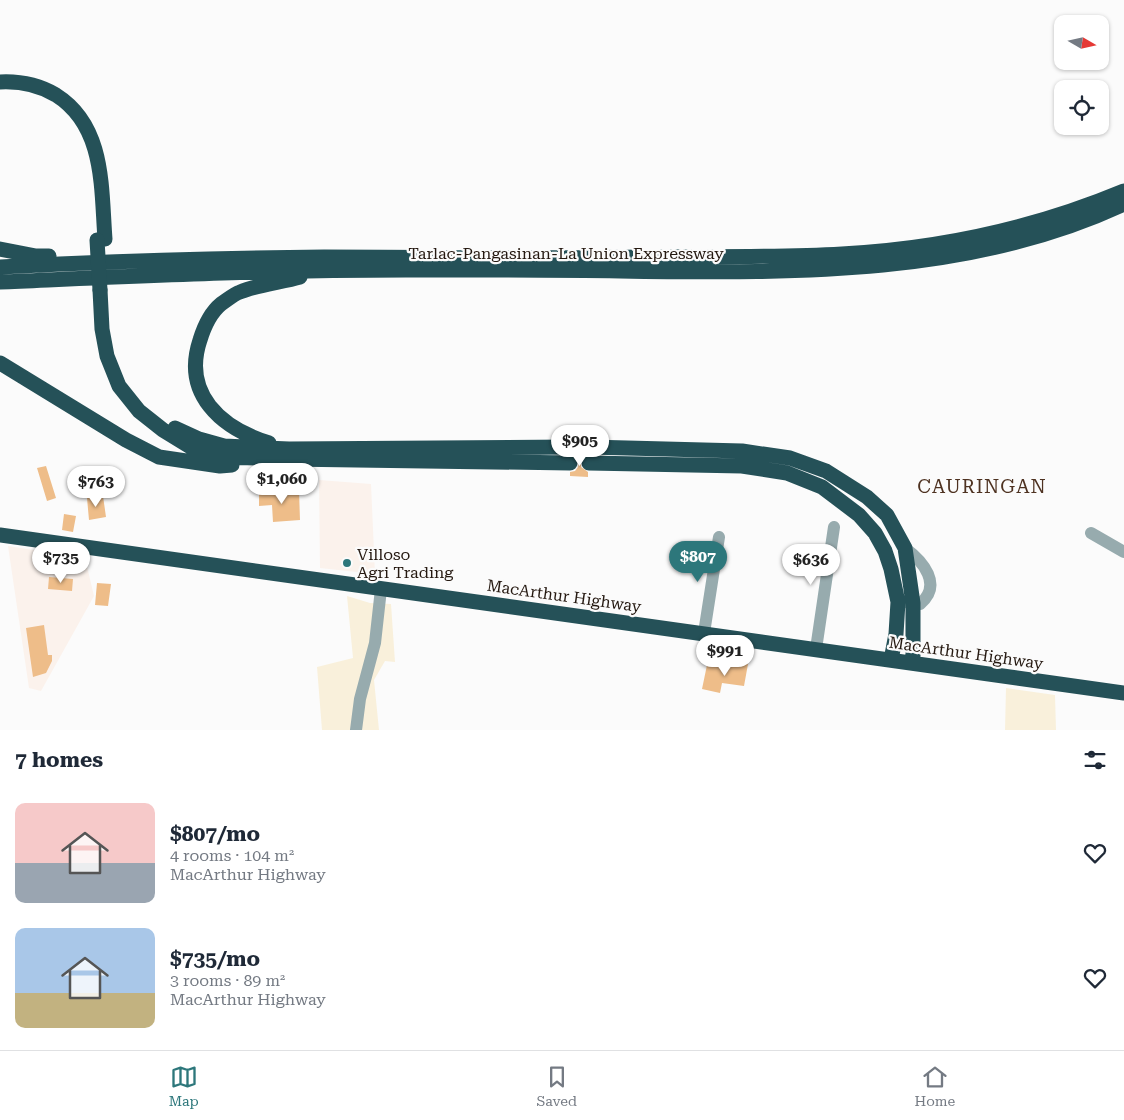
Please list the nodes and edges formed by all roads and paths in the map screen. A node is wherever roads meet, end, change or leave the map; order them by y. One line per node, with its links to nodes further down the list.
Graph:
1 (0, 82): 5 (highway)
2 (0, 92): 5 (highway)
3 (1124, 191): 7 (highway, Tarlac-Pangasinan-La Union Expressway)
4 (1124, 204): 11 (highway, Tarlac-Pangasinan-La Union Expressway)
5 (101, 239): 16 (highway)
6 (0, 249): 8 (highway)
7 (698, 256): 8 (highway, Tarlac-Pangasinan-La Union Expressway); 11 (street)
8 (102, 261): 9 (highway, Tarlac-Pangasinan-La Union Expressway)
9 (0, 267)
10 (333, 269): 11 (highway, Tarlac-Pangasinan-La Union Expressway); 12 (highway, Tarlac-Pangasinan-La Union Expressway); 16 (highway)
11 (698, 272)
12 (0, 282)
13 (0, 363): 16 (highway)
14 (571, 447): 16 (highway)
15 (589, 447): 25 (highway)
16 (288, 454): 17 (highway)
17 (570, 463)
18 (588, 463): 25 (highway)
19 (834, 527): 27 (street)
20 (1091, 533): 23 (street)
21 (0, 535): 24 (highway, MacArthur Highway)
22 (719, 537): 26 (street)
23 (1124, 552)
24 (381, 589): 26 (highway, MacArthur Highway); 31 (street)
25 (906, 602): 28 (highway); 29 (highway)
26 (704, 633): 27 (highway, MacArthur Highway)
27 (816, 649): 28 (highway, MacArthur Highway)
28 (891, 660): 29 (highway, MacArthur Highway)
29 (913, 663): 30 (highway, MacArthur Highway)
30 (1124, 693)
31 (356, 730)

